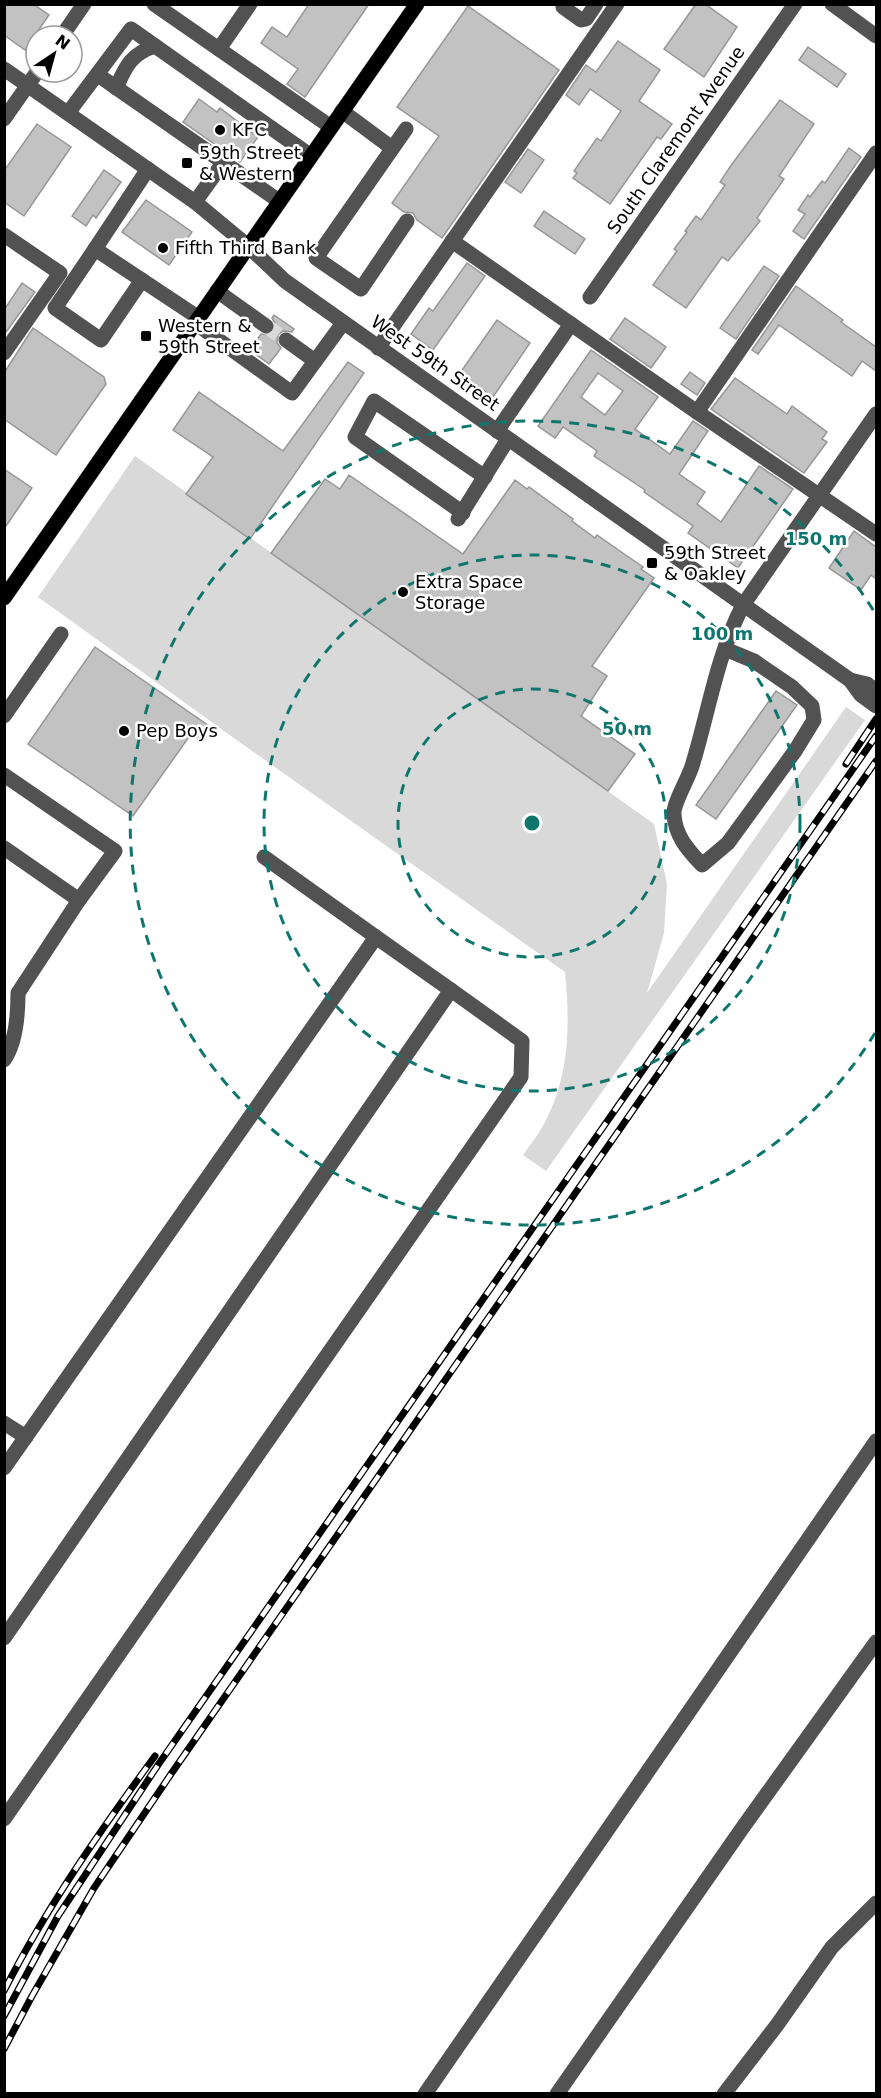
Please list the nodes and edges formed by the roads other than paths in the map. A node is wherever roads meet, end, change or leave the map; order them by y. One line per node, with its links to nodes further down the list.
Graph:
1 (84, 4): 10 (street)
2 (154, 4): 13 (street)
3 (250, 4): 13 (street)
4 (417, 4): 18 (main road)
5 (596, 4): 9 (street)
6 (617, 4): 32 (street)
7 (795, 4): 37 (street, South Claremont Avenue)
8 (832, 4): 11 (street)
9 (559, 5)
10 (70, 24)
11 (876, 36)
12 (155, 46): 15 (street); 17 (street); 25 (street)
13 (219, 49): 21 (street)
14 (4, 69): 16 (street, West 59th Street)
15 (98, 75): 17 (street); 19 (street)
16 (28, 85): 19 (street, West 59th Street); 20 (street)
17 (116, 88): 26 (street)
18 (342, 111): 21 (main road); 23 (street)
19 (68, 113): 27 (street, West 59th Street)
20 (4, 119)
21 (331, 127): 25 (main road)
22 (406, 129): 23 (street)
23 (392, 148): 30 (street)
24 (876, 153): 46 (street)
25 (311, 156): 28 (main road)
26 (223, 163): 28 (street); 29 (street)
27 (148, 169): 29 (street, West 59th Street); 34 (street)
28 (279, 201): 33 (main road)
29 (195, 202): 33 (street, West 59th Street)
30 (407, 221)
31 (4, 235): 44 (street)
32 (452, 241): 40 (street); 43 (street)
33 (248, 246): 36 (main road); 39 (street, West 59th Street)
34 (95, 249): 35 (street); 35 (street)
35 (142, 280): 38 (street)
36 (217, 291): 38 (main road); 41 (street)
37 (590, 297)
38 (197, 320): 45 (street); 52 (main road)
39 (343, 322): 43 (street, West 59th Street); 45 (street)
40 (571, 324): 46 (street); 48 (street)
41 (266, 326)
42 (286, 340): 45 (street)
43 (378, 348): 48 (street, West 59th Street)
44 (4, 354)
45 (315, 361)
46 (697, 412): 50 (street)
47 (876, 414): 50 (street)
48 (502, 435): 49 (street); 53 (street, West 59th Street)
49 (485, 477): 49 (street)
50 (820, 495): 51 (street); 53 (street)
51 (876, 534)
52 (4, 598)
53 (743, 605): 55 (street); 56 (street, West 59th Street)
54 (61, 634): 57 (street)
55 (725, 649): 55 (street)
56 (876, 698)
57 (4, 716)
58 (4, 775): 61 (street)
59 (4, 849): 61 (street)
60 (264, 857): 62 (street)
61 (79, 900): 63 (street)
62 (376, 936): 64 (street); 67 (street)
63 (11, 989): 65 (street)
64 (451, 990): 70 (street); 72 (street)
65 (4, 1059)
66 (4, 1423): 67 (street)
67 (26, 1437): 69 (street)
68 (876, 1441): 74 (street)
69 (4, 1468)
70 (4, 1638)
71 (876, 1642): 75 (street)
72 (4, 1819)
73 (876, 1903): 76 (street)
74 (425, 2094)
75 (557, 2094)
76 (724, 2094)

